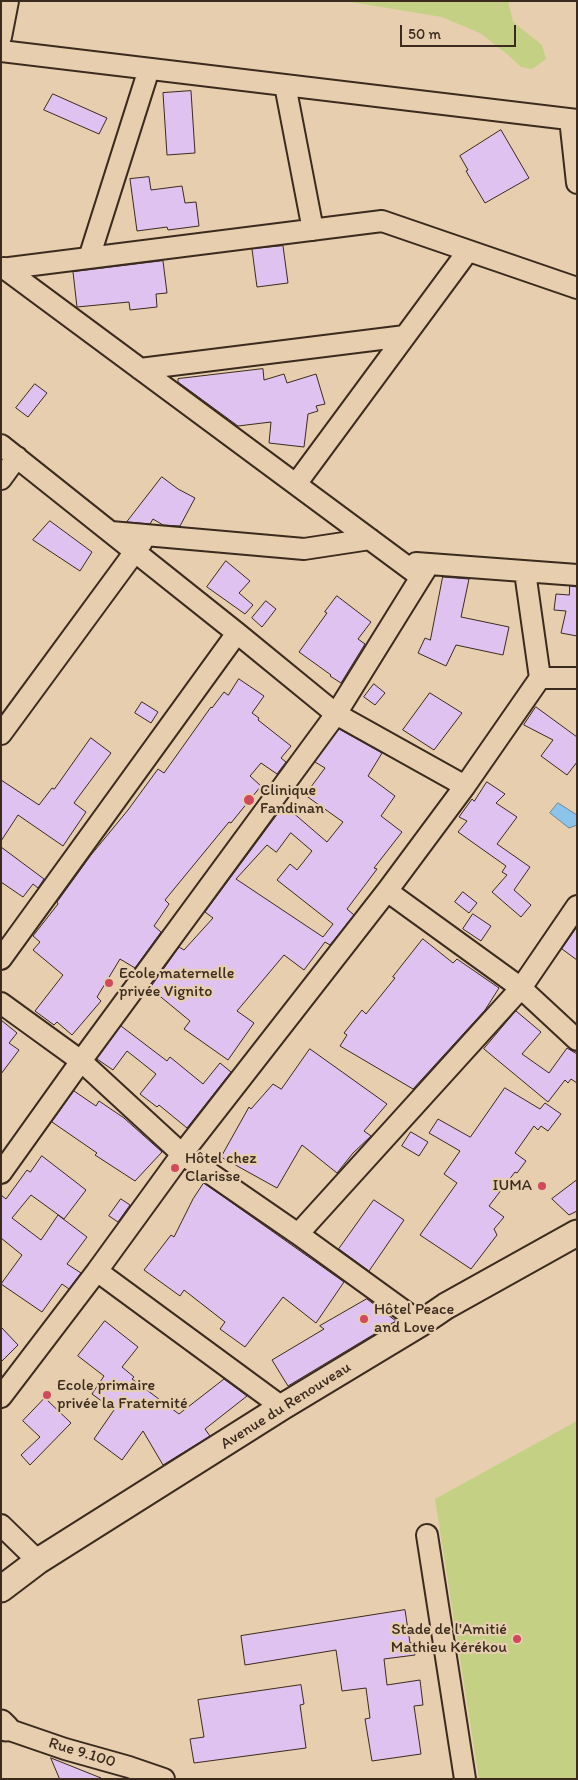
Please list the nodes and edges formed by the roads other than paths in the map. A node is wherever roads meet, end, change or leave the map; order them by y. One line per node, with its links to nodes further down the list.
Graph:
1 (8, 1): 2 (street)
2 (1, 37)
3 (1, 51): 4 (street)
4 (149, 69): 5 (street); 10 (street)
5 (285, 84): 6 (street); 8 (street)
6 (575, 117): 7 (street)
7 (577, 183)
8 (313, 230): 9 (street); 10 (street)
9 (468, 250): 12 (street); 13 (street)
10 (89, 258): 11 (street)
11 (3, 269): 14 (street)
12 (577, 288)
13 (405, 336): 14 (street); 18 (street)
14 (140, 369): 18 (street)
15 (1, 445): 16 (street)
16 (18, 458): 17 (street); 19 (street)
17 (1, 479)
18 (296, 484): 21 (street)
19 (111, 532): 20 (street); 22 (street)
20 (147, 535): 21 (street); 22 (street)
21 (370, 539): 23 (street)
22 (136, 552): 26 (street); 30 (street)
23 (425, 570): 24 (street); 29 (street)
24 (525, 572): 25 (street); 27 (street)
25 (577, 576)
26 (237, 633): 29 (street); 34 (street)
27 (540, 678): 28 (street); 31 (street)
28 (577, 678)
29 (336, 714): 31 (street); 38 (street)
30 (1, 734)
31 (464, 786): 32 (street)
32 (387, 891): 35 (street); 39 (street)
33 (577, 906): 35 (street)
34 (1, 958)
35 (521, 988): 37 (street); 42 (street)
36 (1, 1003): 38 (street)
37 (577, 1040)
38 (81, 1061): 39 (street); 40 (street)
39 (182, 1154): 42 (street); 43 (street)
40 (1, 1173)
41 (577, 1233): 44 (main road, Avenue du Renouveau)
42 (298, 1234): 44 (street)
43 (97, 1271): 45 (street); 46 (street)
44 (421, 1323): 46 (main road, Avenue du Renouveau)
45 (1, 1397)
46 (282, 1407): 49 (main road, Avenue du Renouveau)
47 (1, 1525): 49 (street)
48 (427, 1535): 54 (street)
49 (38, 1562): 50 (main road, Avenue du Renouveau)
50 (1, 1589)
51 (3, 1726): 52 (street, Rue 9.100)
52 (132, 1773): 53 (street, Rue 9.100)
53 (164, 1779)
54 (465, 1779)

